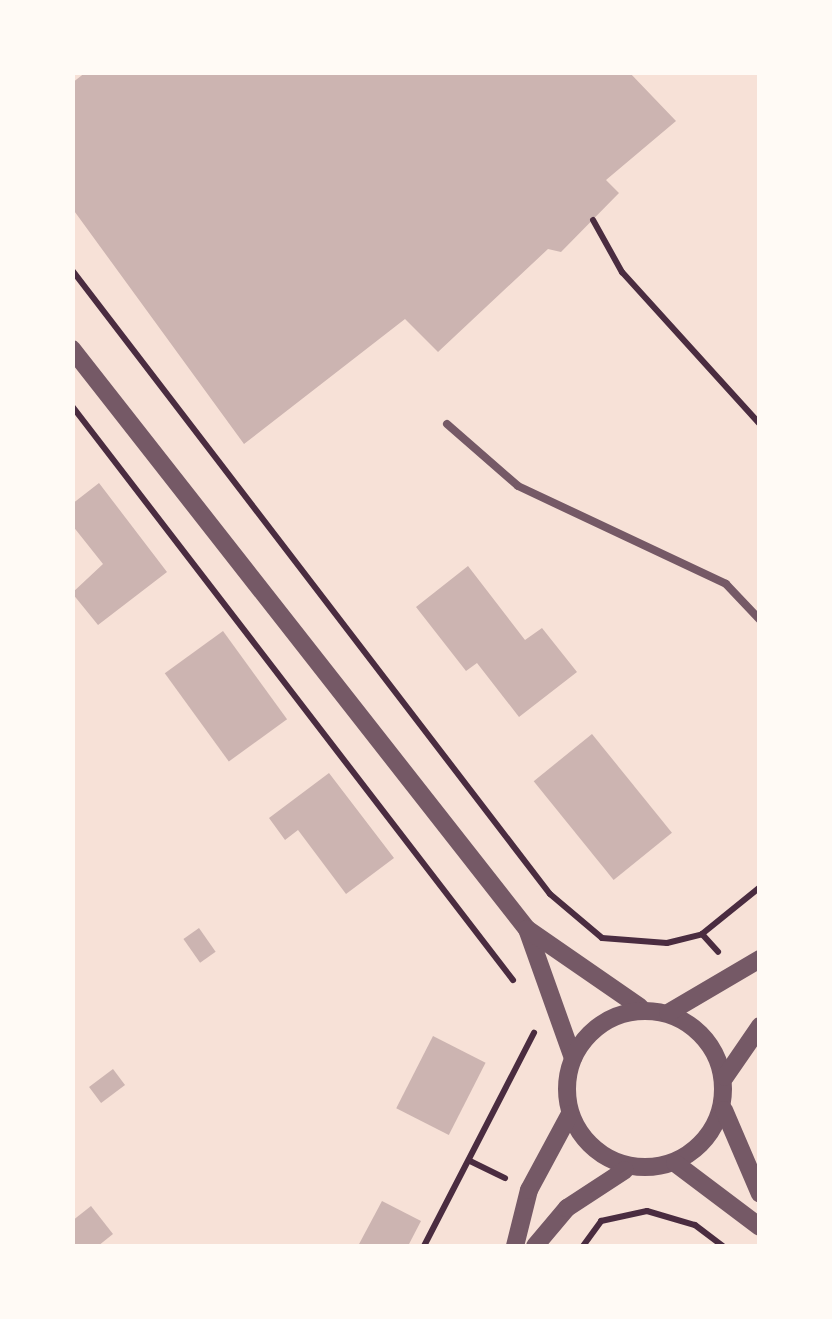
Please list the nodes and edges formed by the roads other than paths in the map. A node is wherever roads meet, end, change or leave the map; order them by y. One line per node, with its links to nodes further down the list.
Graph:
1 (72, 350): 4 (street)
2 (447, 424): 3 (lane)
3 (760, 620)
4 (527, 929): 6 (street); 9 (street)
5 (760, 959): 7 (street)
6 (640, 1007): 7 (street); 9 (street)
7 (668, 1014): 10 (street)
8 (760, 1026): 10 (street)
9 (573, 1058): 12 (street)
10 (725, 1076): 11 (street)
11 (724, 1110): 13 (street); 15 (street)
12 (570, 1114): 14 (street); 17 (street)
13 (675, 1163): 14 (street); 16 (street)
14 (625, 1170): 18 (street)
15 (760, 1194)
16 (760, 1226)
17 (514, 1246)
18 (535, 1246)

